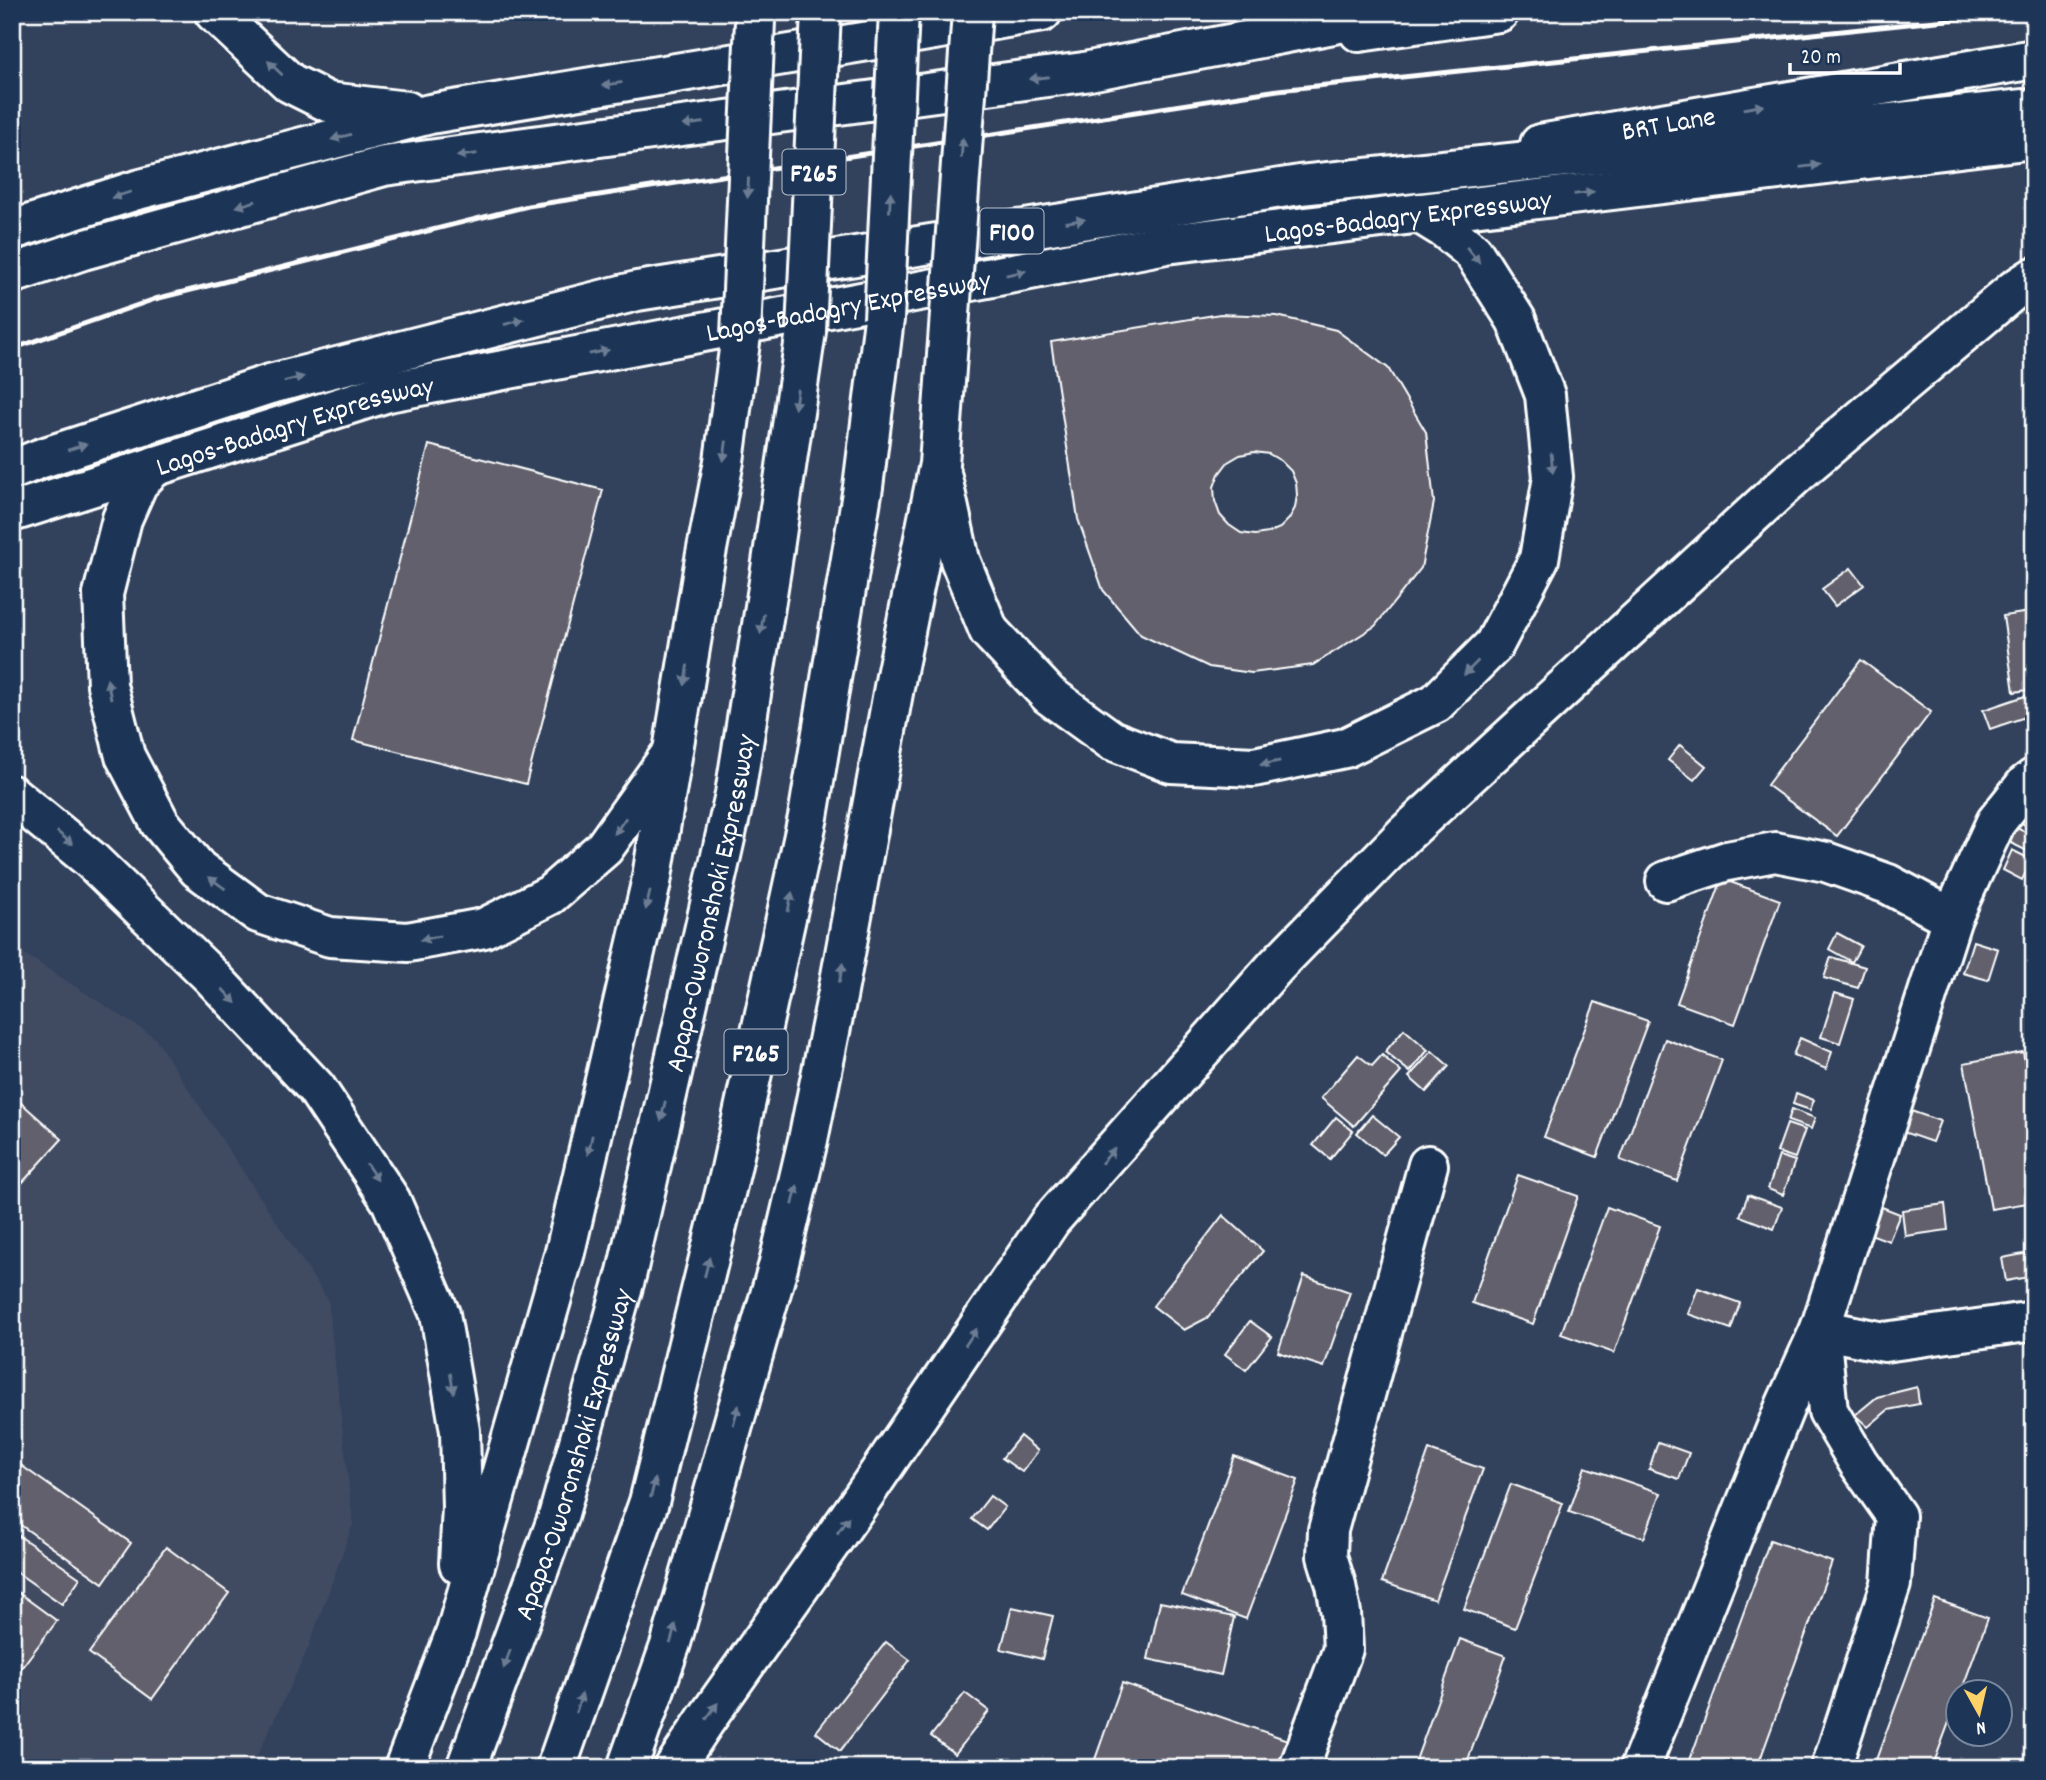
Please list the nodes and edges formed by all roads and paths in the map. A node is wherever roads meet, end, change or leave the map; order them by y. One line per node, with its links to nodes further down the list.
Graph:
1 (214, 12): 12 (main road, one-way to 1)
2 (899, 12): 34 (main road, F265, one-way to 2, bridge)
3 (972, 12): 19 (main road, one-way to 3, bridge)
4 (1042, 12): 12 (main road, one-way to 12)
5 (1396, 12): 10 (main road)
6 (1499, 12): 10 (main road)
7 (821, 13): 33 (main road, Apapa-Oworonshoki Expressway / F265, one-way to 33, bridge)
8 (755, 17): 23 (main road, one-way to 23, bridge)
9 (2034, 59): 14 (main road, BRT Lane, one-way to 9)
10 (1084, 72): 17 (main road, one-way to 17)
11 (2034, 107): 14 (main road, Lagos-Badagry Expressway / F100)
12 (430, 114): 16 (main road, one-way to 16)
13 (2034, 139): 15 (main road, Lagos-Badagry Expressway, one-way to 13)
14 (1300, 185): 21 (main road, Lagos-Badagry Expressway / F100, one-way to 14)
15 (1419, 213): 19 (main road, one-way to 19); 20 (main road, Lagos-Badagry Expressway, one-way to 15)
16 (12, 230)
17 (12, 274)
18 (2027, 285): 36 (main road, one-way to 18)
19 (939, 464): 35 (main road, one-way to 19)
20 (155, 466): 22 (main road, Lagos-Badagry Expressway); 23 (main road, one-way to 20)
21 (12, 470)
22 (12, 512)
23 (674, 751): 31 (main road, one-way to 31)
24 (2034, 778): 27 (main road)
25 (12, 795): 31 (main road, one-way to 31)
26 (1666, 881): 27 (main road)
27 (1952, 918): 30 (main road)
28 (1428, 1165): 37 (main road)
29 (2034, 1321): 30 (main road)
30 (1819, 1329): 38 (main road); 39 (main road)
31 (456, 1632): 32 (main road)
32 (404, 1768)
33 (466, 1768)
34 (556, 1768)
35 (627, 1768)
36 (674, 1768)
37 (1299, 1768)
38 (1640, 1768)
39 (1830, 1768)

